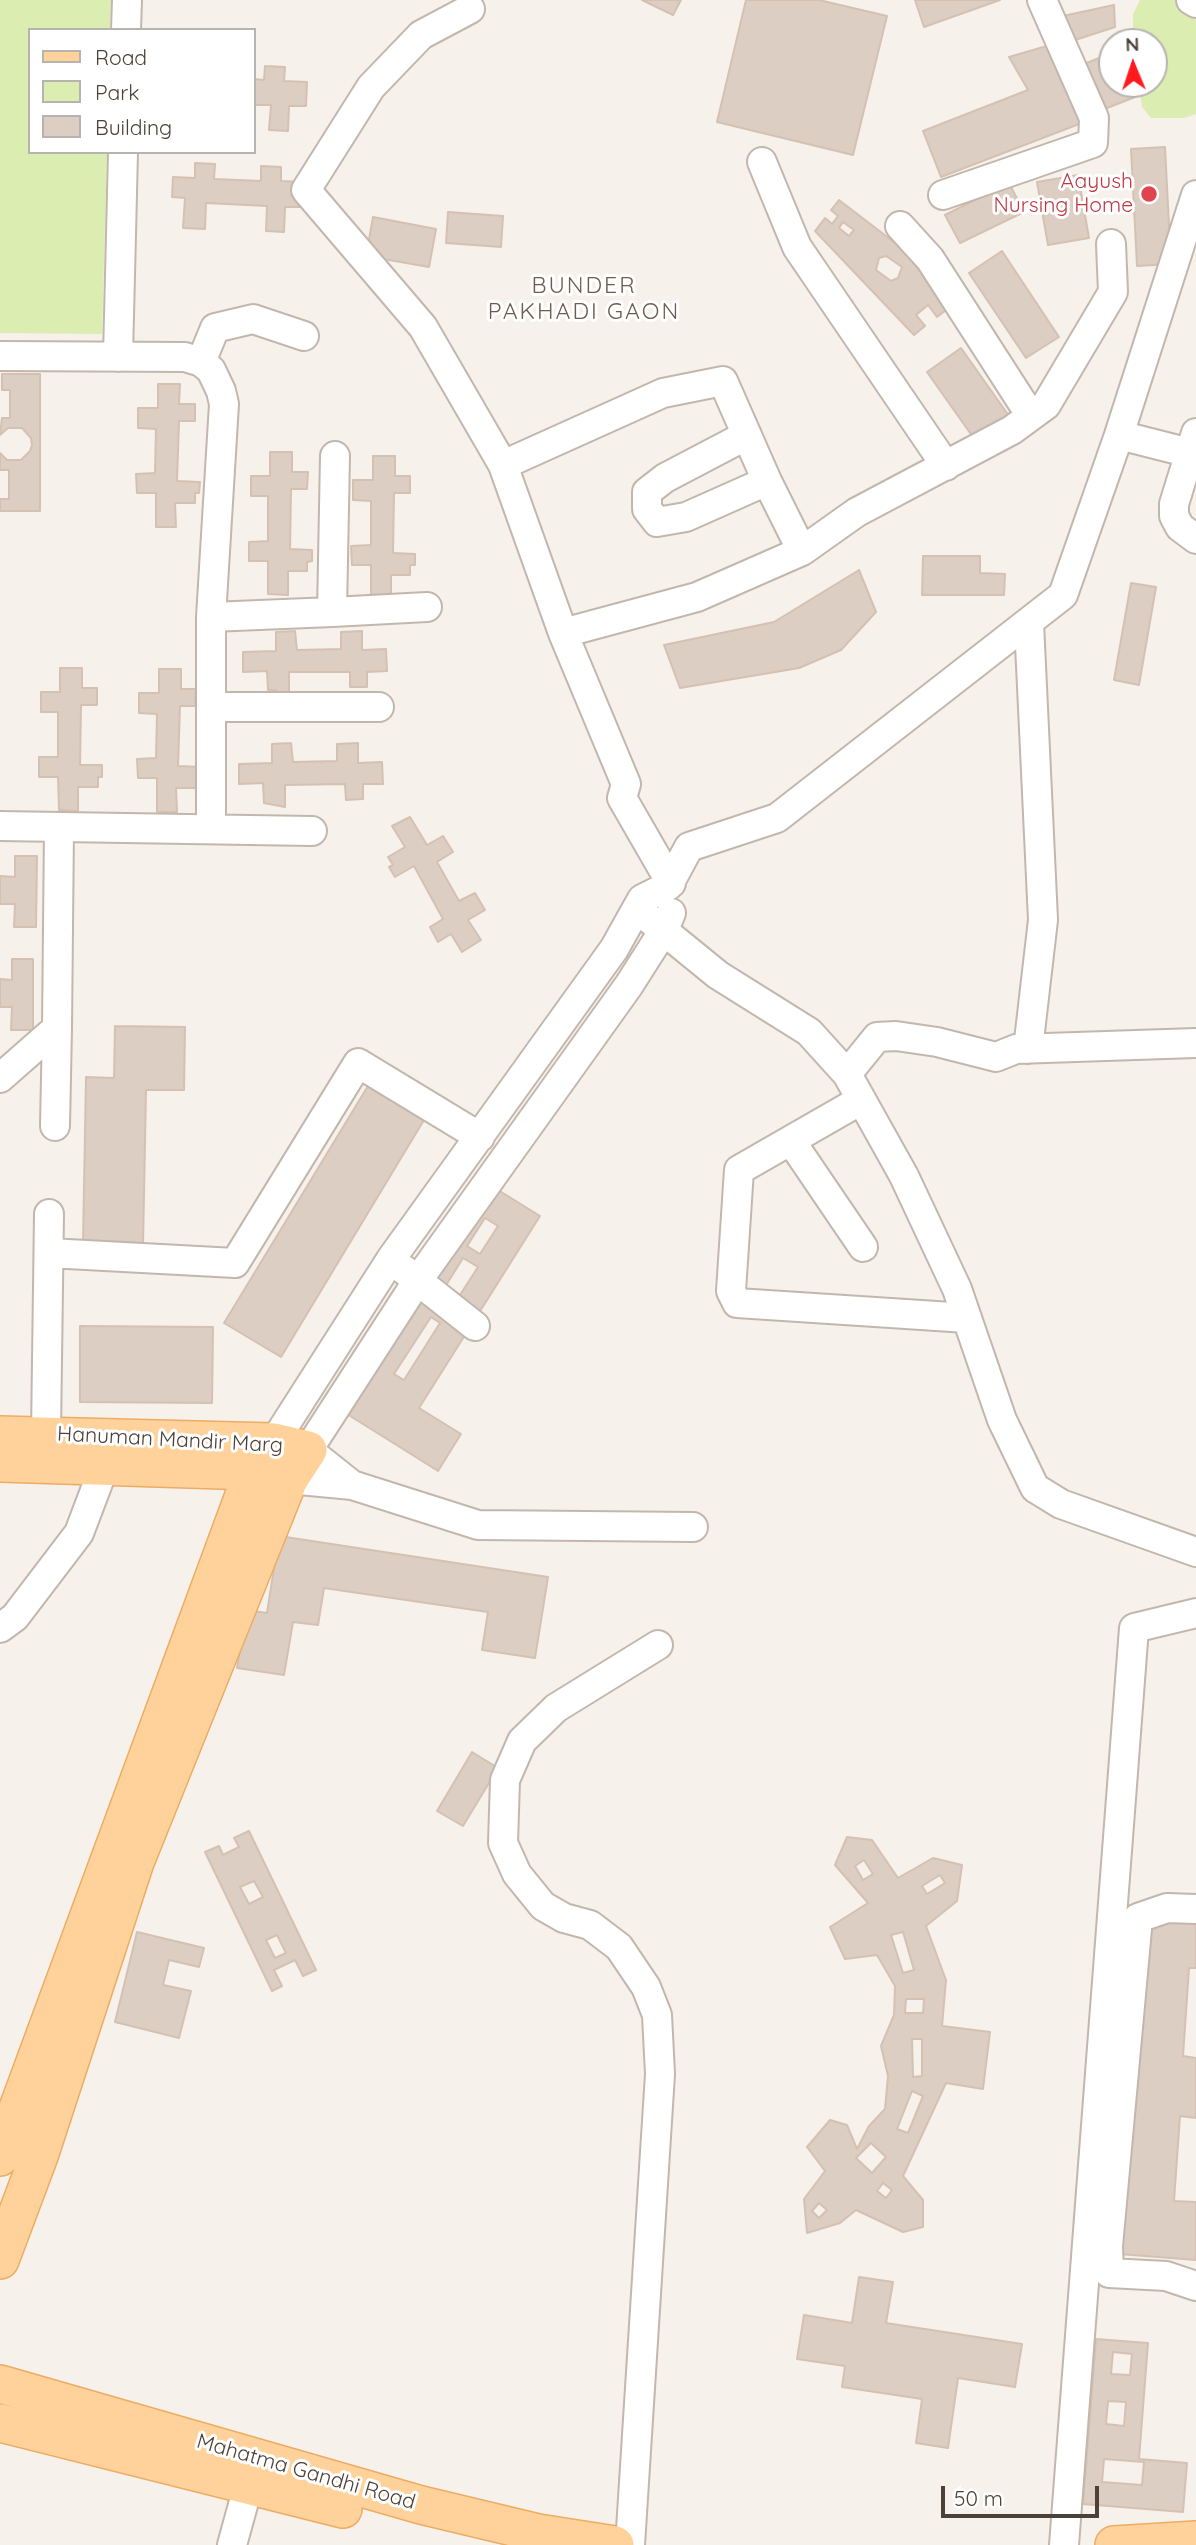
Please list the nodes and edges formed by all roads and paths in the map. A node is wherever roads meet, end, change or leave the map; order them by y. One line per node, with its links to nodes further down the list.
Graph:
1 (127, 0): 6 (street)
2 (1042, 0): 9 (street)
3 (1191, 0): 4 (street)
4 (1196, 3)
5 (470, 9): 22 (street)
6 (126, 28)
7 (123, 154): 15 (street)
8 (762, 162): 23 (street)
9 (943, 195)
10 (1196, 195): 19 (street)
11 (900, 226): 17 (street)
12 (1111, 244): 17 (street)
13 (304, 336): 16 (street)
14 (0, 356): 15 (street)
15 (118, 357): 16 (street)
16 (201, 362): 29 (street)
17 (1031, 416): 23 (street)
18 (747, 435): 22 (street); 24 (street); 24 (street)
19 (1119, 435): 20 (street); 30 (street)
20 (1193, 443): 25 (street)
21 (335, 456): 28 (street)
22 (503, 465): 31 (street)
23 (946, 466): 26 (street)
24 (767, 481): 26 (street)
25 (1196, 539)
26 (802, 551): 31 (street)
27 (427, 607): 28 (street)
28 (332, 612): 29 (street)
29 (211, 617): 32 (street)
30 (1028, 623): 38 (street); 43 (street)
31 (563, 634): 38 (street)
32 (211, 707): 33 (street); 36 (street)
33 (379, 707)
34 (0, 827): 35 (street)
35 (59, 827): 36 (street); 41 (street)
36 (211, 830): 37 (street)
37 (312, 831)
38 (673, 878): 39 (street); 40 (street)
39 (637, 909): 40 (street); 48 (street)
40 (664, 930): 44 (street); 54 (street)
41 (57, 1028): 45 (street); 47 (street)
42 (1196, 1043): 43 (street)
43 (1028, 1049): 44 (street)
44 (846, 1074): 46 (street)
45 (0, 1078)
46 (861, 1100): 49 (street); 55 (street)
47 (55, 1126)
48 (480, 1137): 52 (street); 53 (street)
49 (791, 1140): 51 (street); 55 (street)
50 (49, 1214): 52 (street)
51 (863, 1247)
52 (49, 1252): 57 (street)
53 (391, 1259): 54 (street); 60 (street)
54 (418, 1280): 56 (street); 60 (street)
55 (967, 1318): 64 (street)
56 (475, 1326)
57 (46, 1434): 58 (main road, Hanuman Mandir Marg); 59 (main road, Hanuman Mandir Marg)
58 (0, 1435)
59 (171, 1453): 60 (main road, Hanuman Mandir Marg); 62 (main road, Hanuman Mandir Marg)
60 (281, 1460): 63 (street, Hanuman Mandir Marg); 69 (main road); 70 (main road)
61 (0, 1463): 62 (main road, Hanuman Mandir Marg)
62 (104, 1467): 66 (street)
63 (693, 1527)
64 (1196, 1552)
65 (1196, 1613): 81 (street)
66 (0, 1628)
67 (658, 1645): 80 (street)
68 (1196, 1909): 72 (street)
69 (1, 2148): 70 (street)
70 (39, 2156): 71 (main road)
71 (0, 2260)
72 (1196, 2286)
73 (0, 2384): 75 (main road, Mahatma Gandhi Road)
74 (0, 2423): 75 (main road, Mahatma Gandhi Road)
75 (252, 2472): 77 (street); 78 (main road, Mahatma Gandhi Road); 79 (main road, Mahatma Gandhi Road)
76 (1196, 2540): 82 (main road)
77 (232, 2545)
78 (482, 2545)
79 (615, 2545)
80 (630, 2545)
81 (1064, 2545)
82 (1114, 2545)

